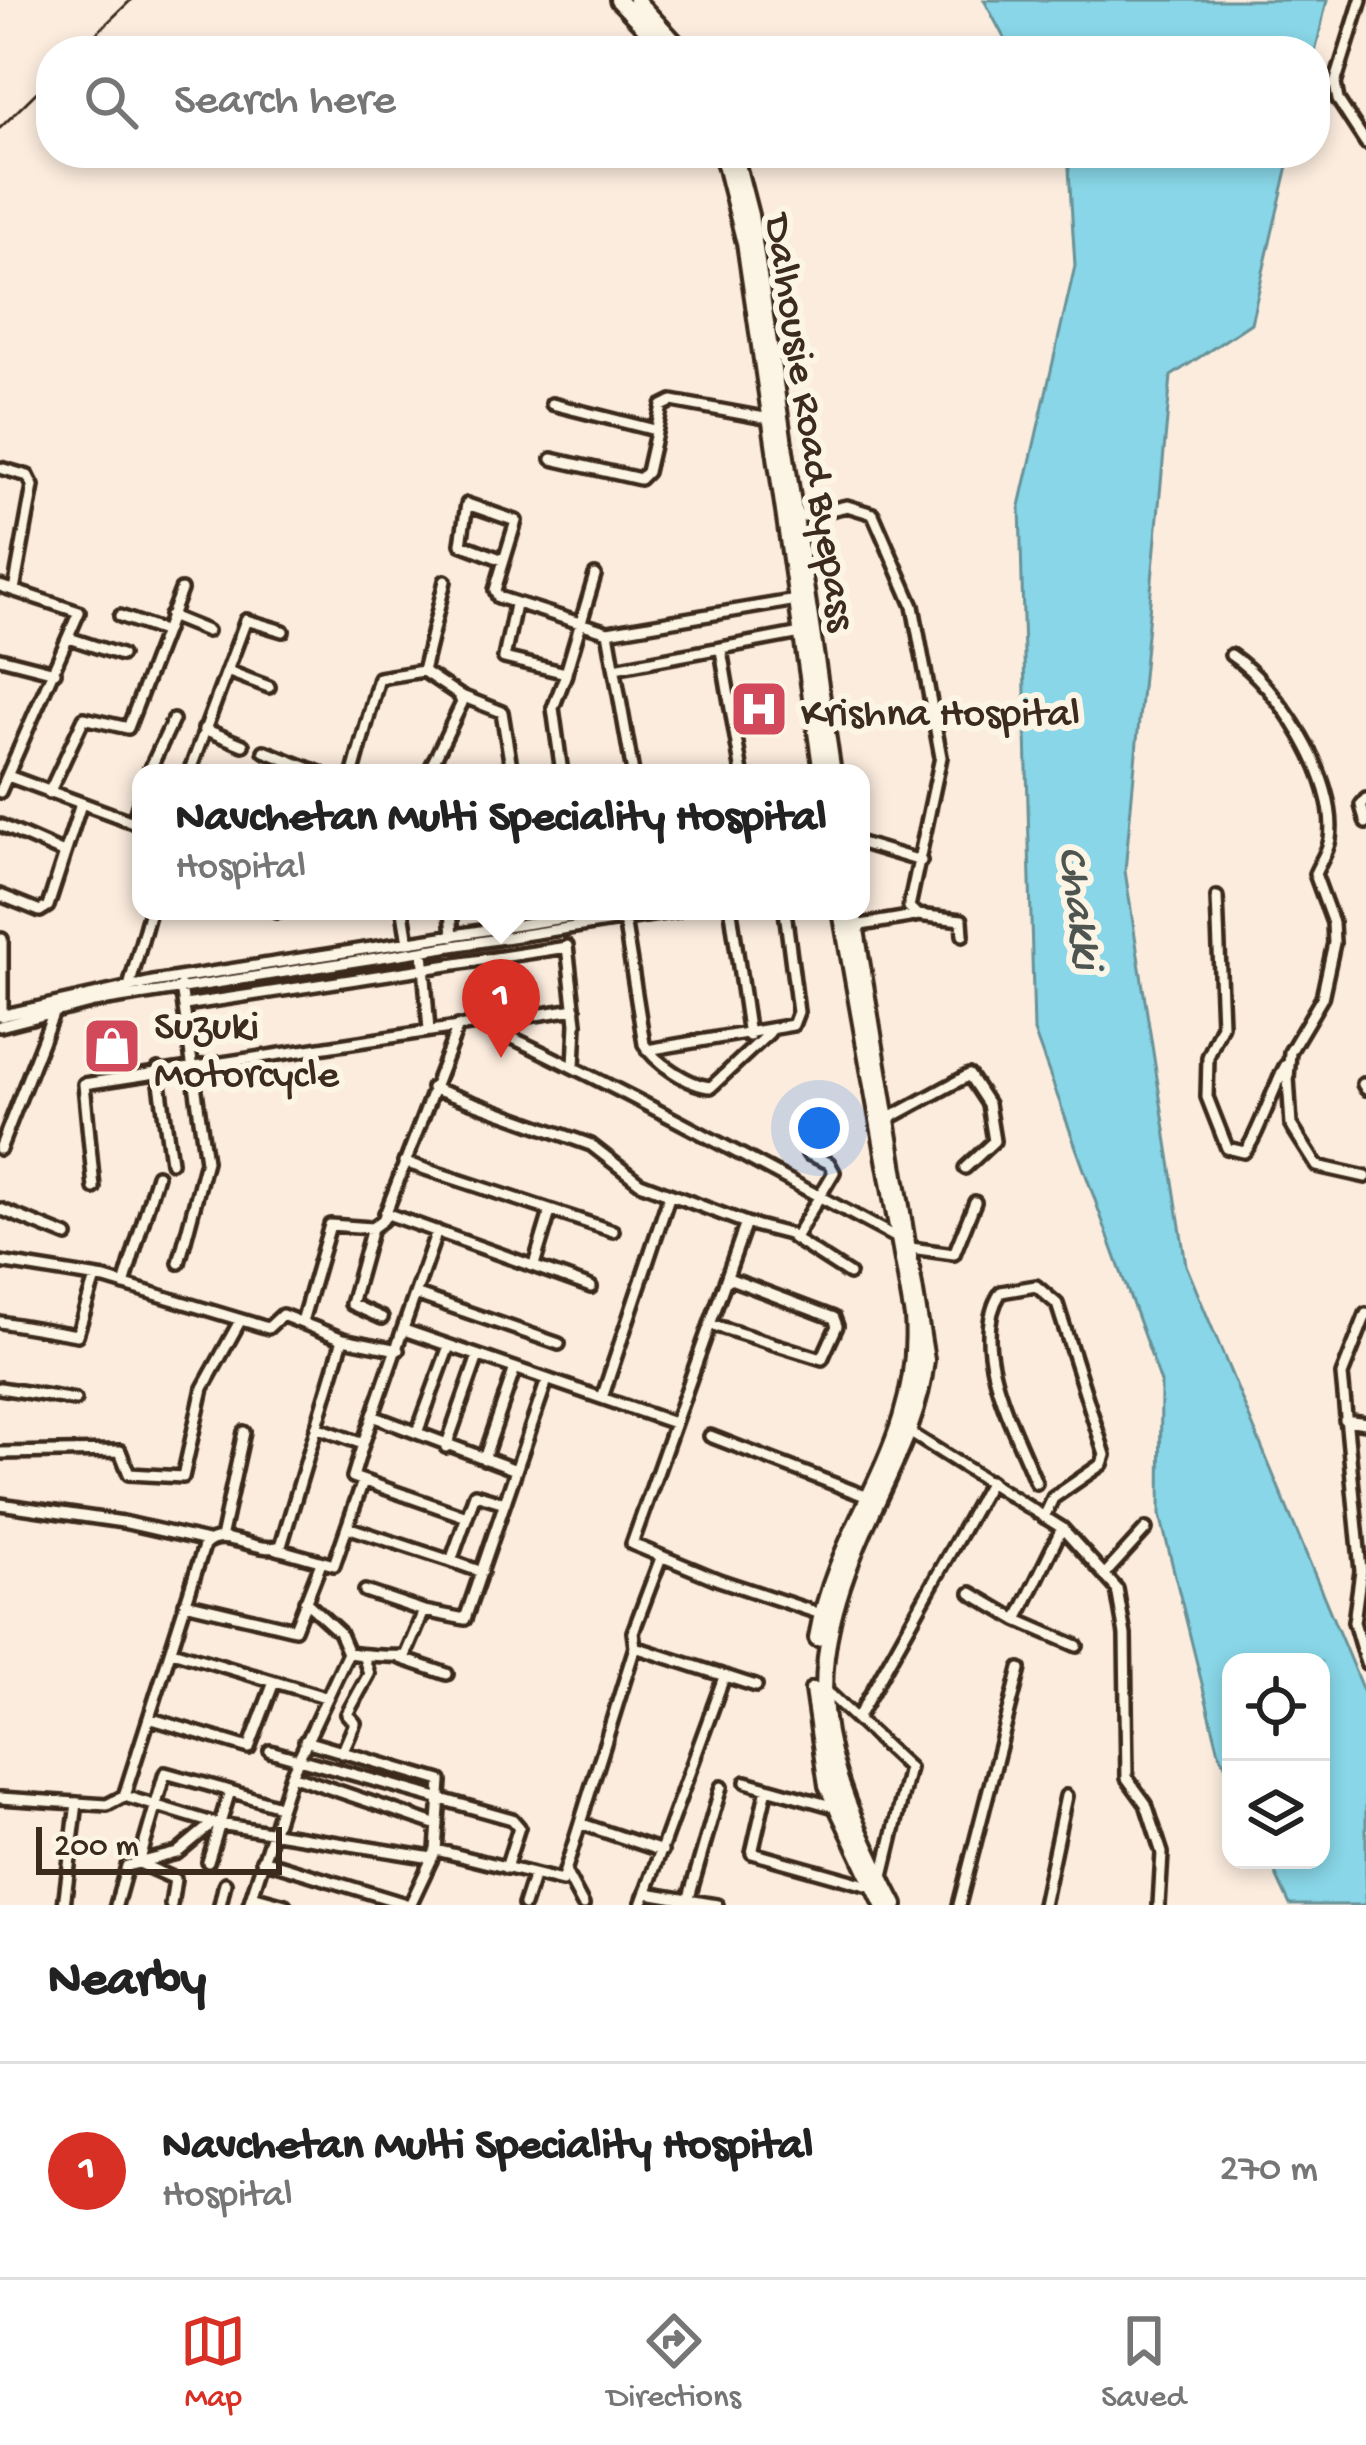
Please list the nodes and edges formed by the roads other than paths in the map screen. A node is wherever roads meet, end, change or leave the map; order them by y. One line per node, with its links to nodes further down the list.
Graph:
1 (617, 0): 4 (highway)
2 (636, 0): 5 (highway)
3 (1361, 0): 6 (street)
4 (653, 36)
5 (669, 36)
6 (1366, 142)
7 (726, 168): 10 (highway)
8 (738, 168): 14 (highway, Dalhousie Road Byepass)
9 (552, 404): 11 (street)
10 (770, 419): 11 (street); 21 (highway)
11 (655, 430): 12 (street)
12 (552, 459)
13 (0, 468): 19 (street)
14 (795, 518): 57 (highway, Dalhousie Road Byepass); 68 (street)
15 (503, 560): 15 (street); 22 (street)
16 (595, 575): 25 (street)
17 (445, 581): 37 (street)
18 (0, 586): 19 (street)
19 (14, 590): 31 (street)
20 (181, 590): 24 (street)
21 (797, 600): 29 (street); 30 (highway)
22 (515, 604): 25 (street); 40 (street)
23 (120, 616): 26 (street)
24 (170, 616): 26 (street); 27 (street)
25 (581, 620): 29 (street); 40 (street)
26 (164, 631): 60 (street)
27 (207, 631)
28 (283, 631): 38 (street)
29 (608, 632): 36 (street)
30 (801, 633): 32 (street); 56 (highway)
31 (69, 638): 33 (street); 39 (street)
32 (722, 650): 36 (street); 55 (street)
33 (121, 655)
34 (1231, 655): 105 (street)
35 (0, 658): 39 (street)
36 (615, 668): 54 (street)
37 (423, 670): 42 (street); 50 (street)
38 (227, 671): 41 (street); 44 (street)
39 (55, 672): 58 (street)
40 (566, 673): 53 (street)
41 (269, 687)
42 (459, 695): 51 (street); 52 (street)
43 (173, 720): 47 (street)
44 (204, 728): 45 (street); 48 (street)
45 (243, 745)
46 (264, 751): 49 (street)
47 (152, 764)
48 (192, 764)
49 (297, 764)
50 (355, 764)
51 (432, 764)
52 (511, 764)
53 (561, 764)
54 (632, 764)
55 (741, 764)
56 (821, 764)
57 (831, 764)
58 (8, 776): 59 (street); 60 (street)
59 (0, 792)
60 (49, 793): 62 (street)
61 (1366, 799): 64 (street)
62 (81, 804): 63 (street); 67 (street)
63 (132, 821)
64 (1366, 824)
65 (0, 825): 67 (street)
66 (870, 846): 68 (street)
67 (64, 853): 69 (street)
68 (921, 861): 71 (street)
69 (0, 896)
70 (1217, 897): 105 (street)
71 (916, 916): 72 (street); 86 (street)
72 (870, 917)
73 (148, 920): 94 (street)
74 (404, 920): 89 (street)
75 (452, 920): 87 (street)
76 (527, 920): 87 (street)
77 (559, 920): 85 (street)
78 (576, 920): 85 (street)
79 (609, 920): 85 (street)
80 (624, 920): 104 (street)
81 (732, 920): 103 (street)
82 (786, 920): 102 (street)
83 (843, 920): 131 (highway)
84 (854, 920): 110 (highway)
85 (565, 923): 90 (street); 91 (street)
86 (963, 935)
87 (453, 936): 90 (street)
88 (2, 939): 98 (street)
89 (408, 943): 90 (street); 93 (street)
90 (423, 946): 92 (street); 93 (street)
91 (567, 947): 92 (street); 97 (street)
92 (423, 971): 96 (street); 101 (street)
93 (181, 983): 94 (street); 95 (street); 96 (street)
94 (129, 987): 95 (street)
95 (55, 1005): 98 (street); 111 (street)
96 (185, 1005): 106 (street)
97 (575, 1009): 99 (street); 107 (street)
98 (1, 1019)
99 (479, 1022): 100 (street); 107 (street)
100 (458, 1026): 101 (street); 109 (street)
101 (430, 1031): 106 (street)
102 (769, 1033): 103 (street); 104 (street)
103 (748, 1036): 104 (street)
104 (646, 1050)
105 (1289, 1061): 117 (street)
106 (194, 1063): 108 (street); 133 (street)
107 (574, 1066): 120 (street)
108 (158, 1069): 113 (street); 118 (street)
109 (432, 1088): 114 (street); 119 (street)
110 (886, 1120): 115 (street); 131 (highway)
111 (0, 1149)
112 (808, 1154): 120 (street)
113 (171, 1162)
114 (404, 1162): 123 (street); 124 (street)
115 (965, 1168)
116 (157, 1175): 138 (street)
117 (1366, 1178)
118 (94, 1188)
119 (669, 1197): 125 (street); 156 (street)
120 (822, 1198): 130 (street); 131 (street)
121 (975, 1202): 131 (street)
122 (0, 1209): 129 (street)
123 (550, 1212): 128 (street); 134 (street)
124 (385, 1213): 126 (street); 127 (street)
125 (746, 1223): 130 (street); 137 (street)
126 (372, 1228): 142 (street); 143 (street)
127 (436, 1231): 134 (street); 140 (street)
128 (613, 1231)
129 (68, 1237)
130 (794, 1238): 135 (street)
131 (905, 1244): 164 (highway); 175 (highway)
132 (0, 1262): 136 (street)
133 (179, 1263)
134 (534, 1265): 139 (street)
135 (849, 1274)
136 (94, 1278): 138 (street); 145 (street)
137 (728, 1278): 146 (street); 146 (street)
138 (124, 1285): 144 (street)
139 (591, 1287)
140 (415, 1294): 147 (street); 149 (street)
141 (1366, 1314): 159 (street)
142 (303, 1318): 144 (street); 148 (street)
143 (382, 1318)
144 (240, 1321): 169 (street)
145 (0, 1322)
146 (710, 1324): 160 (street)
147 (404, 1330): 150 (street); 151 (street)
148 (343, 1339): 151 (street); 162 (street)
149 (559, 1344)
150 (449, 1346): 152 (street); 165 (street)
151 (398, 1350): 158 (street)
152 (478, 1356): 153 (street); 168 (street)
153 (515, 1369): 154 (street); 170 (street)
154 (547, 1379): 156 (street); 171 (street)
155 (0, 1388): 157 (street)
156 (602, 1398): 160 (street)
157 (75, 1400)
158 (376, 1417): 165 (street); 167 (street)
159 (1345, 1420): 161 (street); 191 (street)
160 (674, 1423): 186 (street)
161 (1366, 1423)
162 (316, 1427): 167 (street); 185 (street)
163 (244, 1432): 183 (street)
164 (909, 1432): 173 (street); 211 (highway)
165 (417, 1433): 168 (street)
166 (710, 1436): 175 (street)
167 (363, 1444): 172 (street)
168 (446, 1447): 170 (street)
169 (0, 1453)
170 (484, 1460): 171 (street)
171 (516, 1470): 176 (street)
172 (363, 1481): 178 (street); 180 (street)
173 (990, 1481): 179 (street); 213 (street)
174 (1036, 1483): 179 (street)
175 (868, 1497): 197 (highway)
176 (505, 1503): 178 (street); 189 (street)
177 (0, 1504): 184 (street)
178 (464, 1516): 187 (street)
179 (1044, 1517): 181 (street)
180 (347, 1527): 187 (street); 188 (street)
181 (1062, 1528): 190 (street); 198 (street)
182 (1145, 1528): 190 (street)
183 (221, 1538): 184 (street); 185 (street)
184 (207, 1540): 195 (street)
185 (277, 1549): 188 (street)
186 (661, 1558): 197 (street); 200 (street)
187 (451, 1562): 189 (street)
188 (321, 1563): 194 (street)
189 (482, 1572): 196 (street)
190 (1105, 1574): 263 (street)
191 (1363, 1581): 205 (street)
192 (365, 1591): 196 (street)
193 (971, 1594): 198 (street)
194 (305, 1601): 195 (street); 202 (street)
195 (185, 1603): 201 (street)
196 (424, 1611): 204 (street)
197 (821, 1614): 230 (highway)
198 (1017, 1620): 199 (street)
199 (1077, 1646)
200 (635, 1647): 208 (street); 233 (street)
201 (172, 1651): 209 (street); 214 (street)
202 (348, 1652): 203 (street); 212 (street)
203 (363, 1655): 204 (street); 217 (street)
204 (400, 1658): 207 (street)
205 (1366, 1663)
206 (1020, 1669): 261 (street)
207 (447, 1674)
208 (724, 1677): 210 (street); 236 (street)
209 (274, 1682): 212 (street); 214 (street)
210 (756, 1687)
211 (822, 1687): 213 (street); 245 (highway)
212 (325, 1697): 215 (street)
213 (858, 1717): 245 (street)
214 (152, 1719): 224 (street)
215 (305, 1741): 217 (street); 218 (street)
216 (270, 1751): 218 (street)
217 (342, 1753): 227 (street)
218 (298, 1759): 219 (street); 227 (street)
219 (291, 1775): 229 (street); 234 (street)
220 (746, 1782): 222 (street)
221 (721, 1787): 248 (street)
222 (767, 1788): 230 (street); 245 (street)
223 (230, 1791): 229 (street); 231 (street); 232 (street)
224 (124, 1796): 228 (street); 231 (street)
225 (1066, 1796): 262 (street)
226 (0, 1798): 228 (street)
227 (440, 1798): 234 (street); 241 (street)
228 (77, 1802): 250 (street)
229 (280, 1806): 235 (street)
230 (836, 1807): 245 (highway)
231 (156, 1809): 232 (street); 240 (street)
232 (216, 1823): 235 (street); 239 (street); 240 (street)
233 (582, 1824): 236 (street); 242 (street)
234 (438, 1825): 237 (street)
235 (271, 1828): 237 (street); 238 (street)
236 (662, 1851): 246 (street)
237 (434, 1854): 241 (street); 255 (street)
238 (262, 1860): 247 (street); 255 (street)
239 (208, 1862)
240 (139, 1863): 251 (street); 252 (street)
241 (506, 1868): 243 (street)
242 (567, 1875): 243 (street); 257 (street)
243 (533, 1877): 256 (street)
244 (225, 1883): 253 (street)
245 (878, 1884): 259 (highway); 260 (highway)
246 (647, 1893): 248 (street); 258 (street)
247 (250, 1900): 254 (street)
248 (681, 1903): 249 (street)
249 (714, 1904)
250 (64, 1905)
251 (116, 1905)
252 (171, 1905)
253 (220, 1905)
254 (285, 1905)
255 (410, 1905)
256 (524, 1905)
257 (583, 1905)
258 (641, 1905)
259 (883, 1905)
260 (895, 1905)
261 (959, 1905)
262 (1043, 1905)
263 (1159, 1905)

